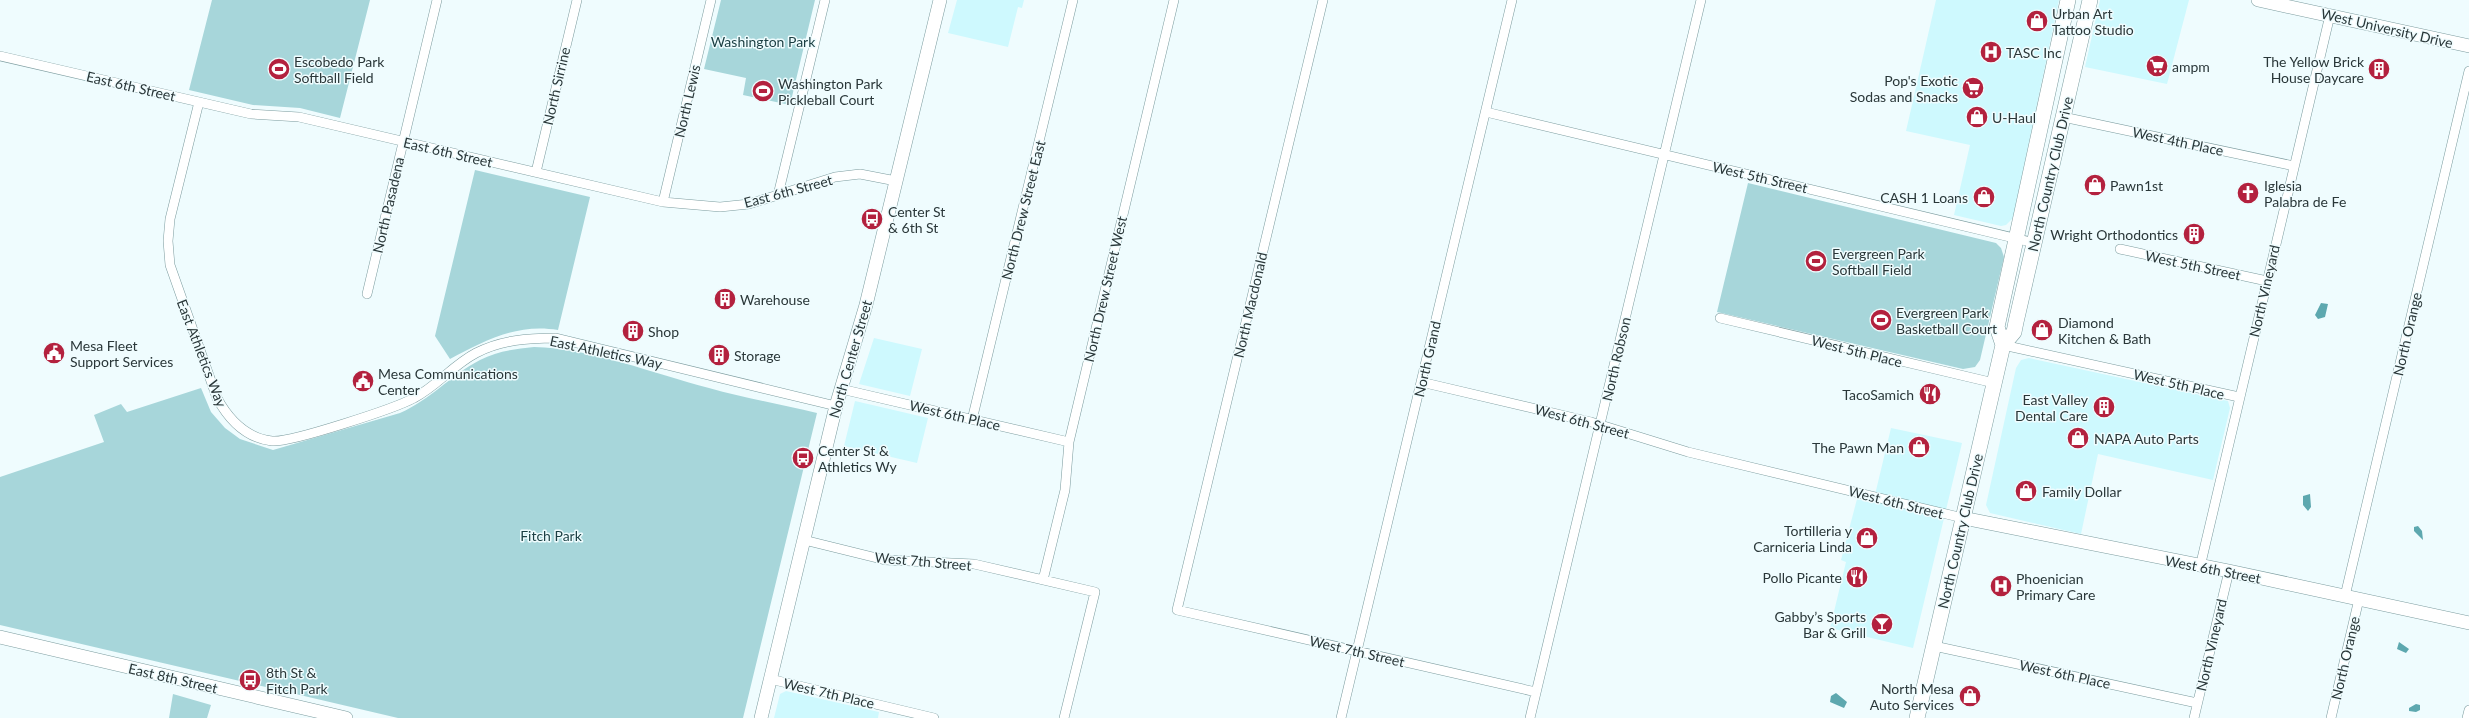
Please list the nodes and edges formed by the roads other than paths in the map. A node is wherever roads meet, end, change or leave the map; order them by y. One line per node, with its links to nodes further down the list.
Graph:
1 (437, 0): 21 (street, North Pasadena)
2 (577, 0): 24 (street, North Sirrine)
3 (711, 0): 27 (street, North Lewis)
4 (825, 0): 26 (street)
5 (940, 0): 25 (street, North Center Street)
6 (1073, 0): 40 (street, North Drew Street East)
7 (1174, 0): 42 (street, North Drew Street West)
8 (1323, 0): 50 (street, North Macdonald)
9 (1512, 0): 19 (street, North Grand)
10 (1701, 0): 22 (street, North Robson)
11 (2068, 0): 28 (main road, North Country Club Drive)
12 (2090, 0): 20 (main road, North Country Club Drive)
13 (2258, 0): 14 (street, West University Drive)
14 (2330, 15): 15 (street, West University Drive); 23 (street, North Vineyard)
15 (2469, 46)
16 (0, 56): 18 (street, East 6th Street)
17 (2469, 71): 48 (street, North Orange)
18 (199, 102): 21 (street, East 6th Street); 39 (street, East Athletics Way)
19 (1486, 112): 22 (street, West 5th Street); 35 (street, North Grand)
20 (2063, 117): 23 (street, West 4th Place); 29 (main road, North Country Club Drive)
21 (403, 142): 24 (street, East 6th Street); 32 (street, North Pasadena)
22 (1664, 154): 28 (street, West 5th Street); 41 (street, North Robson)
23 (2294, 166): 31 (street, North Vineyard)
24 (536, 172): 27 (street, East 6th Street)
25 (896, 181): 26 (street, East 6th Street); 37 (street, North Center Street)
26 (778, 195): 27 (street, East 6th Street)
27 (663, 202)
28 (2016, 239): 29 (street, West 5th Street); 34 (main road, North Country Club Drive)
29 (2035, 243): 34 (main road, North Country Club Drive)
30 (2120, 250): 31 (street, West 5th Street)
31 (2267, 281): 38 (street, North Vineyard)
32 (367, 294)
33 (1720, 318): 36 (street, West 5th Place)
34 (2003, 345): 36 (main road, North Country Club Drive); 38 (street, West 5th Place)
35 (1421, 382): 41 (street, West 6th Street); 54 (street, North Grand)
36 (1994, 384): 43 (main road, North Country Club Drive)
37 (840, 389): 39 (street, North Center Street); 40 (street, West 6th Place)
38 (2239, 397): 45 (street, North Vineyard)
39 (836, 406): 44 (street, North Center Street)
40 (972, 420): 42 (street, West 6th Place)
41 (1600, 425): 43 (street, West 6th Street); 56 (street, North Robson)
42 (1068, 442): 47 (street, North Drew Street West)
43 (1963, 518): 45 (street, West 6th Street); 53 (main road, North Country Club Drive)
44 (804, 540): 47 (street, West 7th Street); 55 (street, North Center Street)
45 (2200, 567): 46 (street, West 6th Street)
46 (2229, 571): 48 (street, West 6th Street); 57 (street, North Vineyard)
47 (1043, 580): 62 (street, West 7th Street)
48 (2345, 596): 49 (street, West 6th Street)
49 (2359, 599): 51 (street, West 6th Street); 67 (street, North Orange)
50 (1178, 610): 54 (street, West 7th Street)
51 (2469, 623)
52 (0, 638): 59 (street, East 8th Street)
53 (1934, 646): 57 (street, West 6th Place); 65 (main road, North Country Club Drive)
54 (1357, 651): 56 (street, West 7th Street); 63 (street, North Grand)
55 (770, 679): 60 (street, North Center Street); 61 (street, West 7th Place)
56 (1536, 692): 64 (street, North Robson)
57 (2197, 703): 66 (street, North Vineyard)
58 (2469, 710): 68 (street)
59 (346, 718)
60 (761, 718)
61 (934, 718)
62 (1064, 718)
63 (1341, 718)
64 (1530, 718)
65 (1916, 718)
66 (2194, 718)
67 (2330, 718)
68 (2467, 718)

